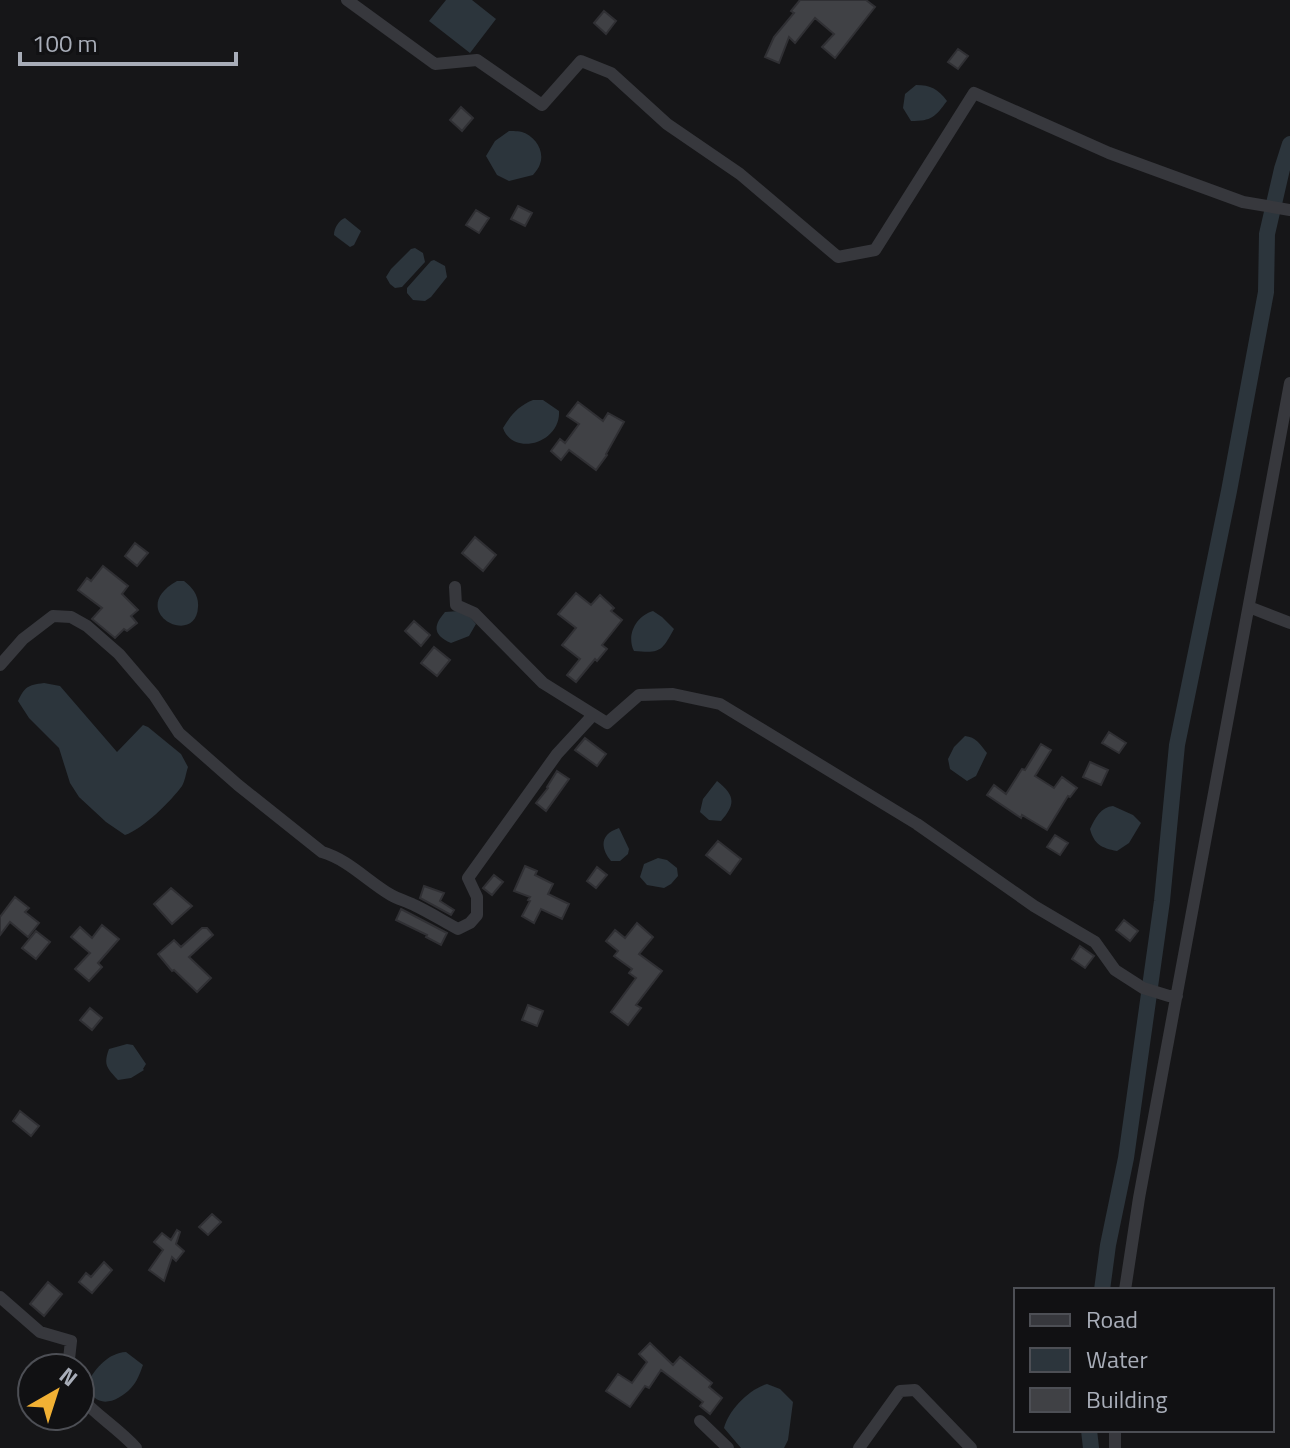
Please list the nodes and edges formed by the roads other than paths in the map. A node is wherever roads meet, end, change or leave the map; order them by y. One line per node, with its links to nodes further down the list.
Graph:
1 (347, 0): 2 (street)
2 (1290, 210)
3 (1290, 383): 5 (street)
4 (455, 587): 8 (street)
5 (1249, 607): 6 (street); 9 (street)
6 (1290, 623)
7 (0, 665): 8 (street)
8 (593, 715): 9 (street)
9 (1173, 996): 10 (street)
10 (1125, 1288)
11 (0, 1297): 12 (street)
12 (70, 1352)
13 (96, 1414): 15 (street)
14 (700, 1421): 16 (street)
15 (136, 1448)
16 (728, 1448)
17 (859, 1448): 18 (street)
18 (971, 1448)

